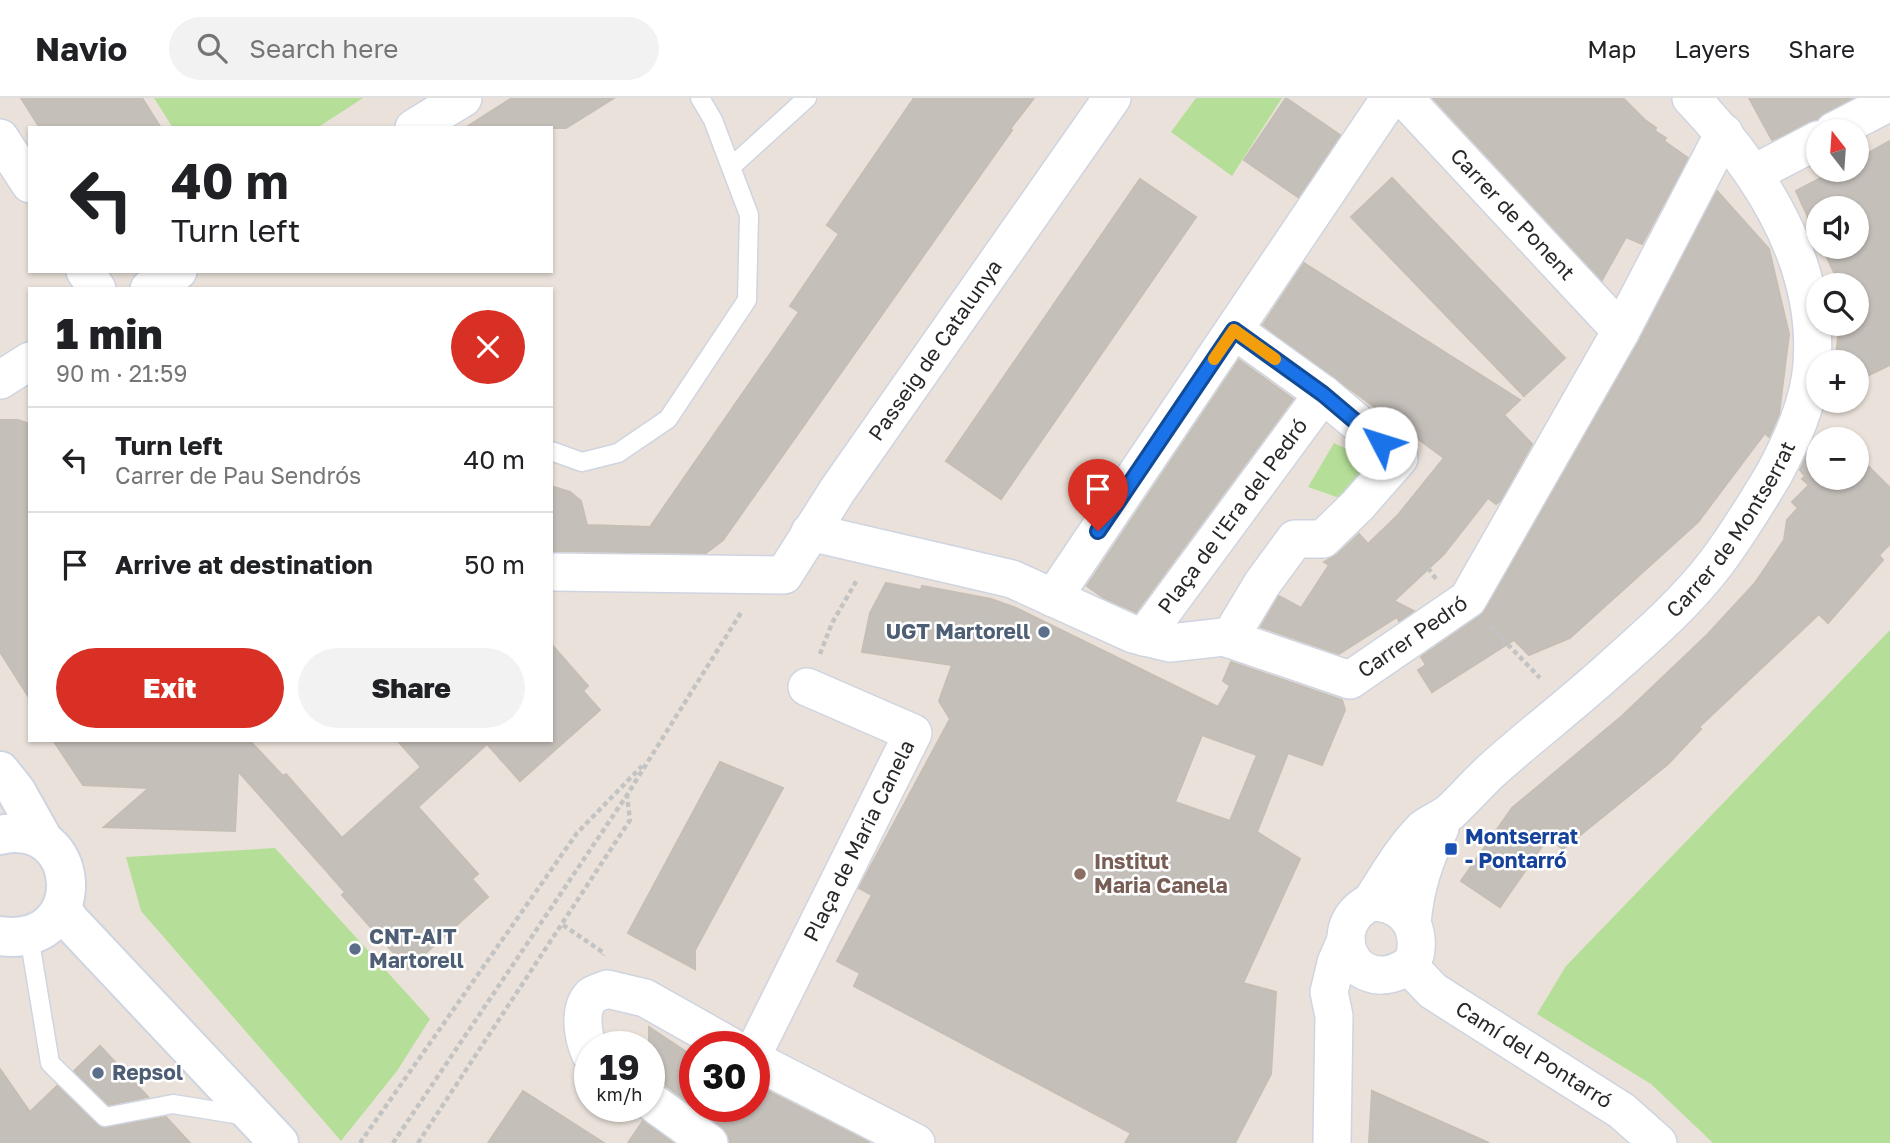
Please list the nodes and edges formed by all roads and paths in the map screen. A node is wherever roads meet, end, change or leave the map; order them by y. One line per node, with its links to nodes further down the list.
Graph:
1 (463, 98): 10 (street)
2 (701, 98): 14 (lane)
3 (807, 98): 14 (lane)
4 (1112, 98): 26 (street, Passeig de Catalunya)
5 (1390, 98): 19 (street)
6 (1404, 98): 20 (street, Carrer de Ponent)
7 (1691, 98): 11 (street, Carrer de Montserrat)
8 (1890, 102): 9 (street)
9 (1857, 119)
10 (417, 126)
11 (1724, 133): 15 (street, Carrer de Montserrat); 20 (street, Carrer Pedró)
12 (0, 138): 16 (street)
13 (1806, 146): 15 (street)
14 (731, 167): 25 (lane)
15 (1755, 173): 40 (street, Carrer de Montserrat)
16 (28, 181)
17 (174, 273): 18 (street)
18 (152, 287)
19 (1234, 330): 24 (street); 30 (street)
20 (1621, 331): 34 (street, Carrer Pedró)
21 (28, 363): 22 (street)
22 (0, 380): 23 (street)
23 (28, 392)
24 (1323, 394): 33 (street, Plaça de l'Era del Pedró); 34 (street)
25 (553, 453)
26 (810, 532): 27 (street, Carrer Pedró); 29 (street, Passeig de Catalunya)
27 (876, 548): 30 (street, Carrer Pedró); 32 (path)
28 (553, 572): 29 (street)
29 (784, 575): 37 (path)
30 (1053, 598): 33 (street, Carrer Pedró)
31 (1486, 622): 35 (path)
32 (832, 623)
33 (1144, 637): 34 (street, Carrer Pedró)
34 (1229, 639)
35 (1540, 678)
36 (807, 687): 52 (street, Plaça de Maria Canela)
37 (650, 758): 39 (path); 57 (path)
38 (0, 771): 42 (main road)
39 (627, 794): 58 (path); 59 (path)
40 (1448, 814): 43 (street, Carrer de Montserrat); 45 (street, Carrer de Montserrat)
41 (0, 835): 42 (main road)
42 (44, 841): 44 (main road)
43 (1371, 902): 45 (street); 47 (street)
44 (62, 909): 46 (main road); 55 (main road)
45 (1412, 923): 48 (street)
46 (14, 936): 55 (lane)
47 (1346, 940): 48 (street); 49 (street)
48 (1396, 970): 49 (street); 62 (street, Camí del Pontarró)
49 (1334, 1016): 56 (street)
50 (583, 1031): 51 (street)
51 (703, 1031)
52 (764, 1031)
53 (770, 1068): 61 (street)
54 (665, 1111): 60 (street)
55 (266, 1130)
56 (1328, 1135)
57 (360, 1143)
58 (393, 1143)
59 (418, 1143)
60 (709, 1143)
61 (915, 1143)
62 (1658, 1143)

